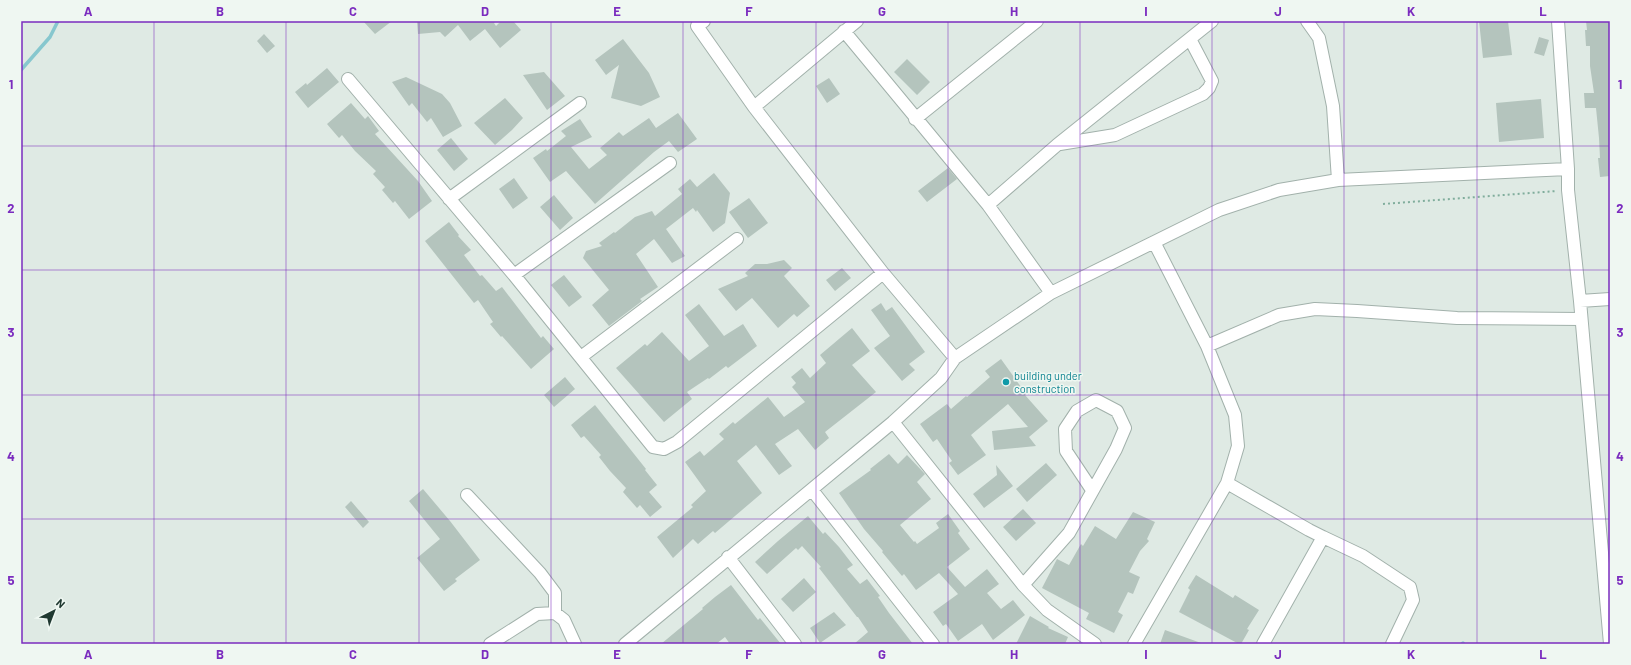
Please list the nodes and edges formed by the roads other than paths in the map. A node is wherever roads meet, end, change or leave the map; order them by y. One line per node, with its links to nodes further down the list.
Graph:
1 (704, 21): 11 (street)
2 (858, 21): 7 (street)
3 (1038, 21): 12 (street)
4 (1212, 21): 8 (street)
5 (1307, 21): 16 (street)
6 (1558, 21): 15 (street)
7 (844, 32): 11 (street); 12 (street)
8 (1190, 39): 13 (street); 13 (street)
9 (348, 78): 17 (street)
10 (580, 103): 17 (street)
11 (754, 107): 21 (street)
12 (915, 118): 18 (street)
13 (1057, 144): 18 (street)
14 (670, 163): 22 (street)
15 (1568, 170): 16 (street); 25 (street)
16 (1338, 180): 20 (street)
17 (449, 199): 22 (street)
18 (988, 206): 23 (street)
19 (737, 239): 28 (street)
20 (1154, 242): 23 (street); 27 (street)
21 (883, 273): 28 (street); 29 (street)
22 (514, 274): 28 (street)
23 (1051, 294): 29 (street)
24 (1610, 299): 25 (street)
25 (1580, 301): 26 (street)
26 (1581, 318): 27 (street); 39 (street)
27 (1207, 346): 31 (street)
28 (581, 357)
29 (955, 358): 30 (street)
30 (893, 422): 32 (street); 37 (street)
31 (1227, 483): 35 (street); 46 (street)
32 (812, 490): 36 (street); 44 (street)
33 (1092, 490): 33 (street); 37 (street)
34 (467, 495): 38 (street)
35 (1323, 537): 47 (street); 48 (street)
36 (728, 557): 42 (street); 43 (street)
37 (1023, 585): 45 (street)
38 (555, 613): 40 (street); 41 (street)
39 (1610, 637)
40 (490, 644)
41 (575, 644)
42 (625, 644)
43 (795, 644)
44 (933, 644)
45 (1095, 644)
46 (1134, 644)
47 (1263, 644)
48 (1392, 644)

